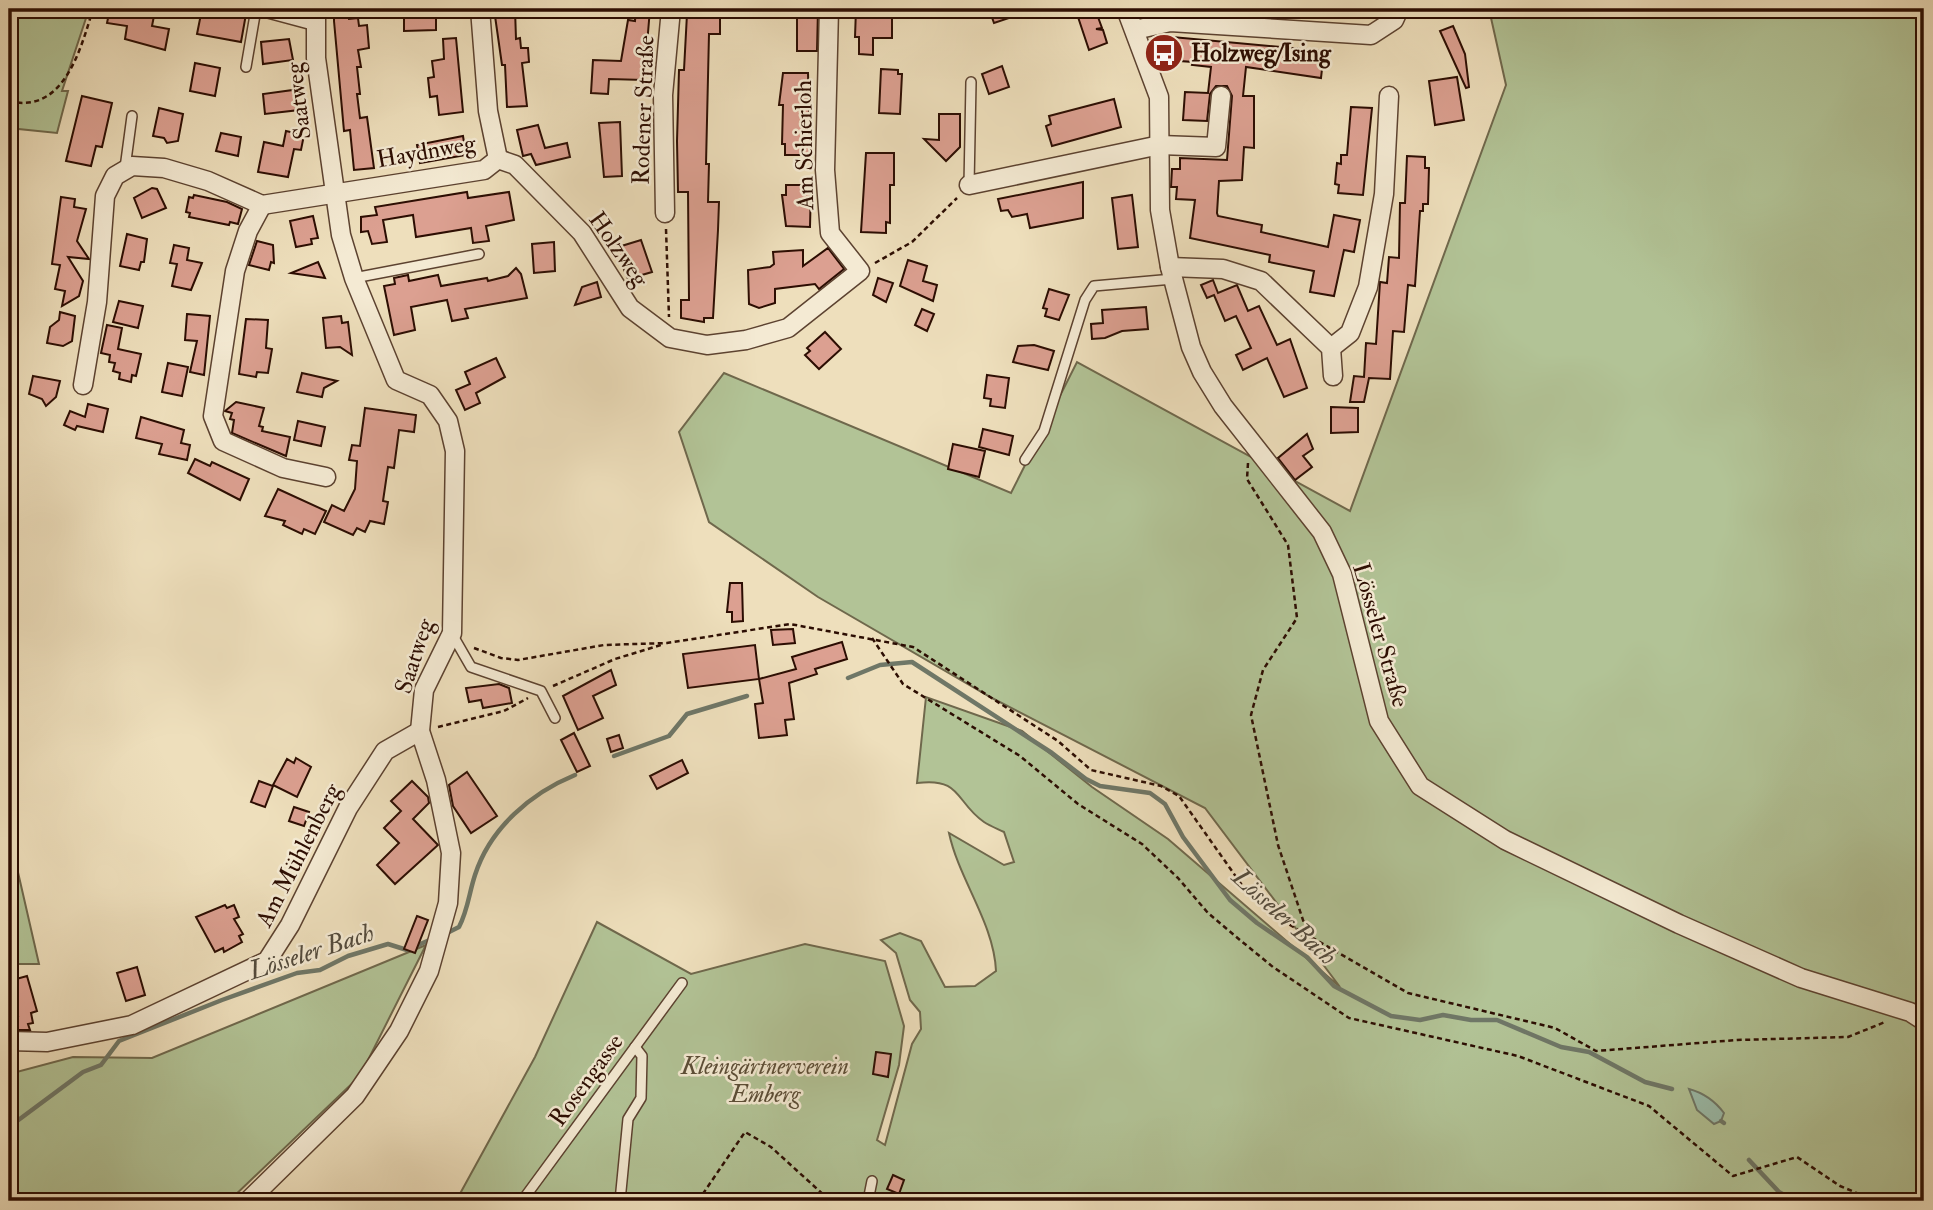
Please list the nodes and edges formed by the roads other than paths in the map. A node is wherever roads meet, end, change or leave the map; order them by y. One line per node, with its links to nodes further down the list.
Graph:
1 (255, 9): 7 (lane); 10 (lane)
2 (480, 9): 16 (street, Haydnweg)
3 (671, 9): 21 (street, Rodener Straße)
4 (829, 9): 23 (street, Am Schierloh)
5 (1126, 9): 9 (street, Lösseler Straße)
6 (1399, 9): 8 (street)
7 (316, 17): 19 (street, Saatweg)
8 (1253, 18): 9 (street)
9 (1135, 30): 15 (street, Lösseler Straße)
10 (246, 67)
11 (971, 82): 18 (lane)
12 (1220, 96): 15 (street)
13 (1389, 96): 26 (street)
14 (132, 116): 17 (lane)
15 (1160, 145): 18 (street); 24 (street, Lösseler Straße)
16 (498, 159): 19 (street, Haydnweg); 23 (street, Holzweg)
17 (125, 170): 20 (street); 28 (street)
18 (969, 185)
19 (335, 192): 20 (street, Haydnweg); 25 (street, Saatweg)
20 (262, 205): 30 (street)
21 (665, 213)
22 (479, 254): 25 (lane)
23 (860, 271)
24 (1172, 273): 26 (street); 29 (lane); 35 (street, Lösseler Straße)
25 (354, 278): 31 (street, Saatweg)
26 (1331, 348): 27 (street)
27 (1333, 376)
28 (83, 385)
29 (1025, 460)
30 (326, 477)
31 (455, 638): 32 (lane); 33 (street, Saatweg)
32 (555, 718)
33 (419, 731): 36 (street, Am Mühlenberg); 39 (street, Saatweg)
34 (682, 983): 37 (lane, Rosengasse)
35 (1924, 1021)
36 (9, 1041)
37 (635, 1047): 40 (lane, Rosengasse); 41 (lane)
38 (872, 1181): 42 (lane)
39 (248, 1201)
40 (523, 1201)
41 (620, 1201)
42 (868, 1201)

